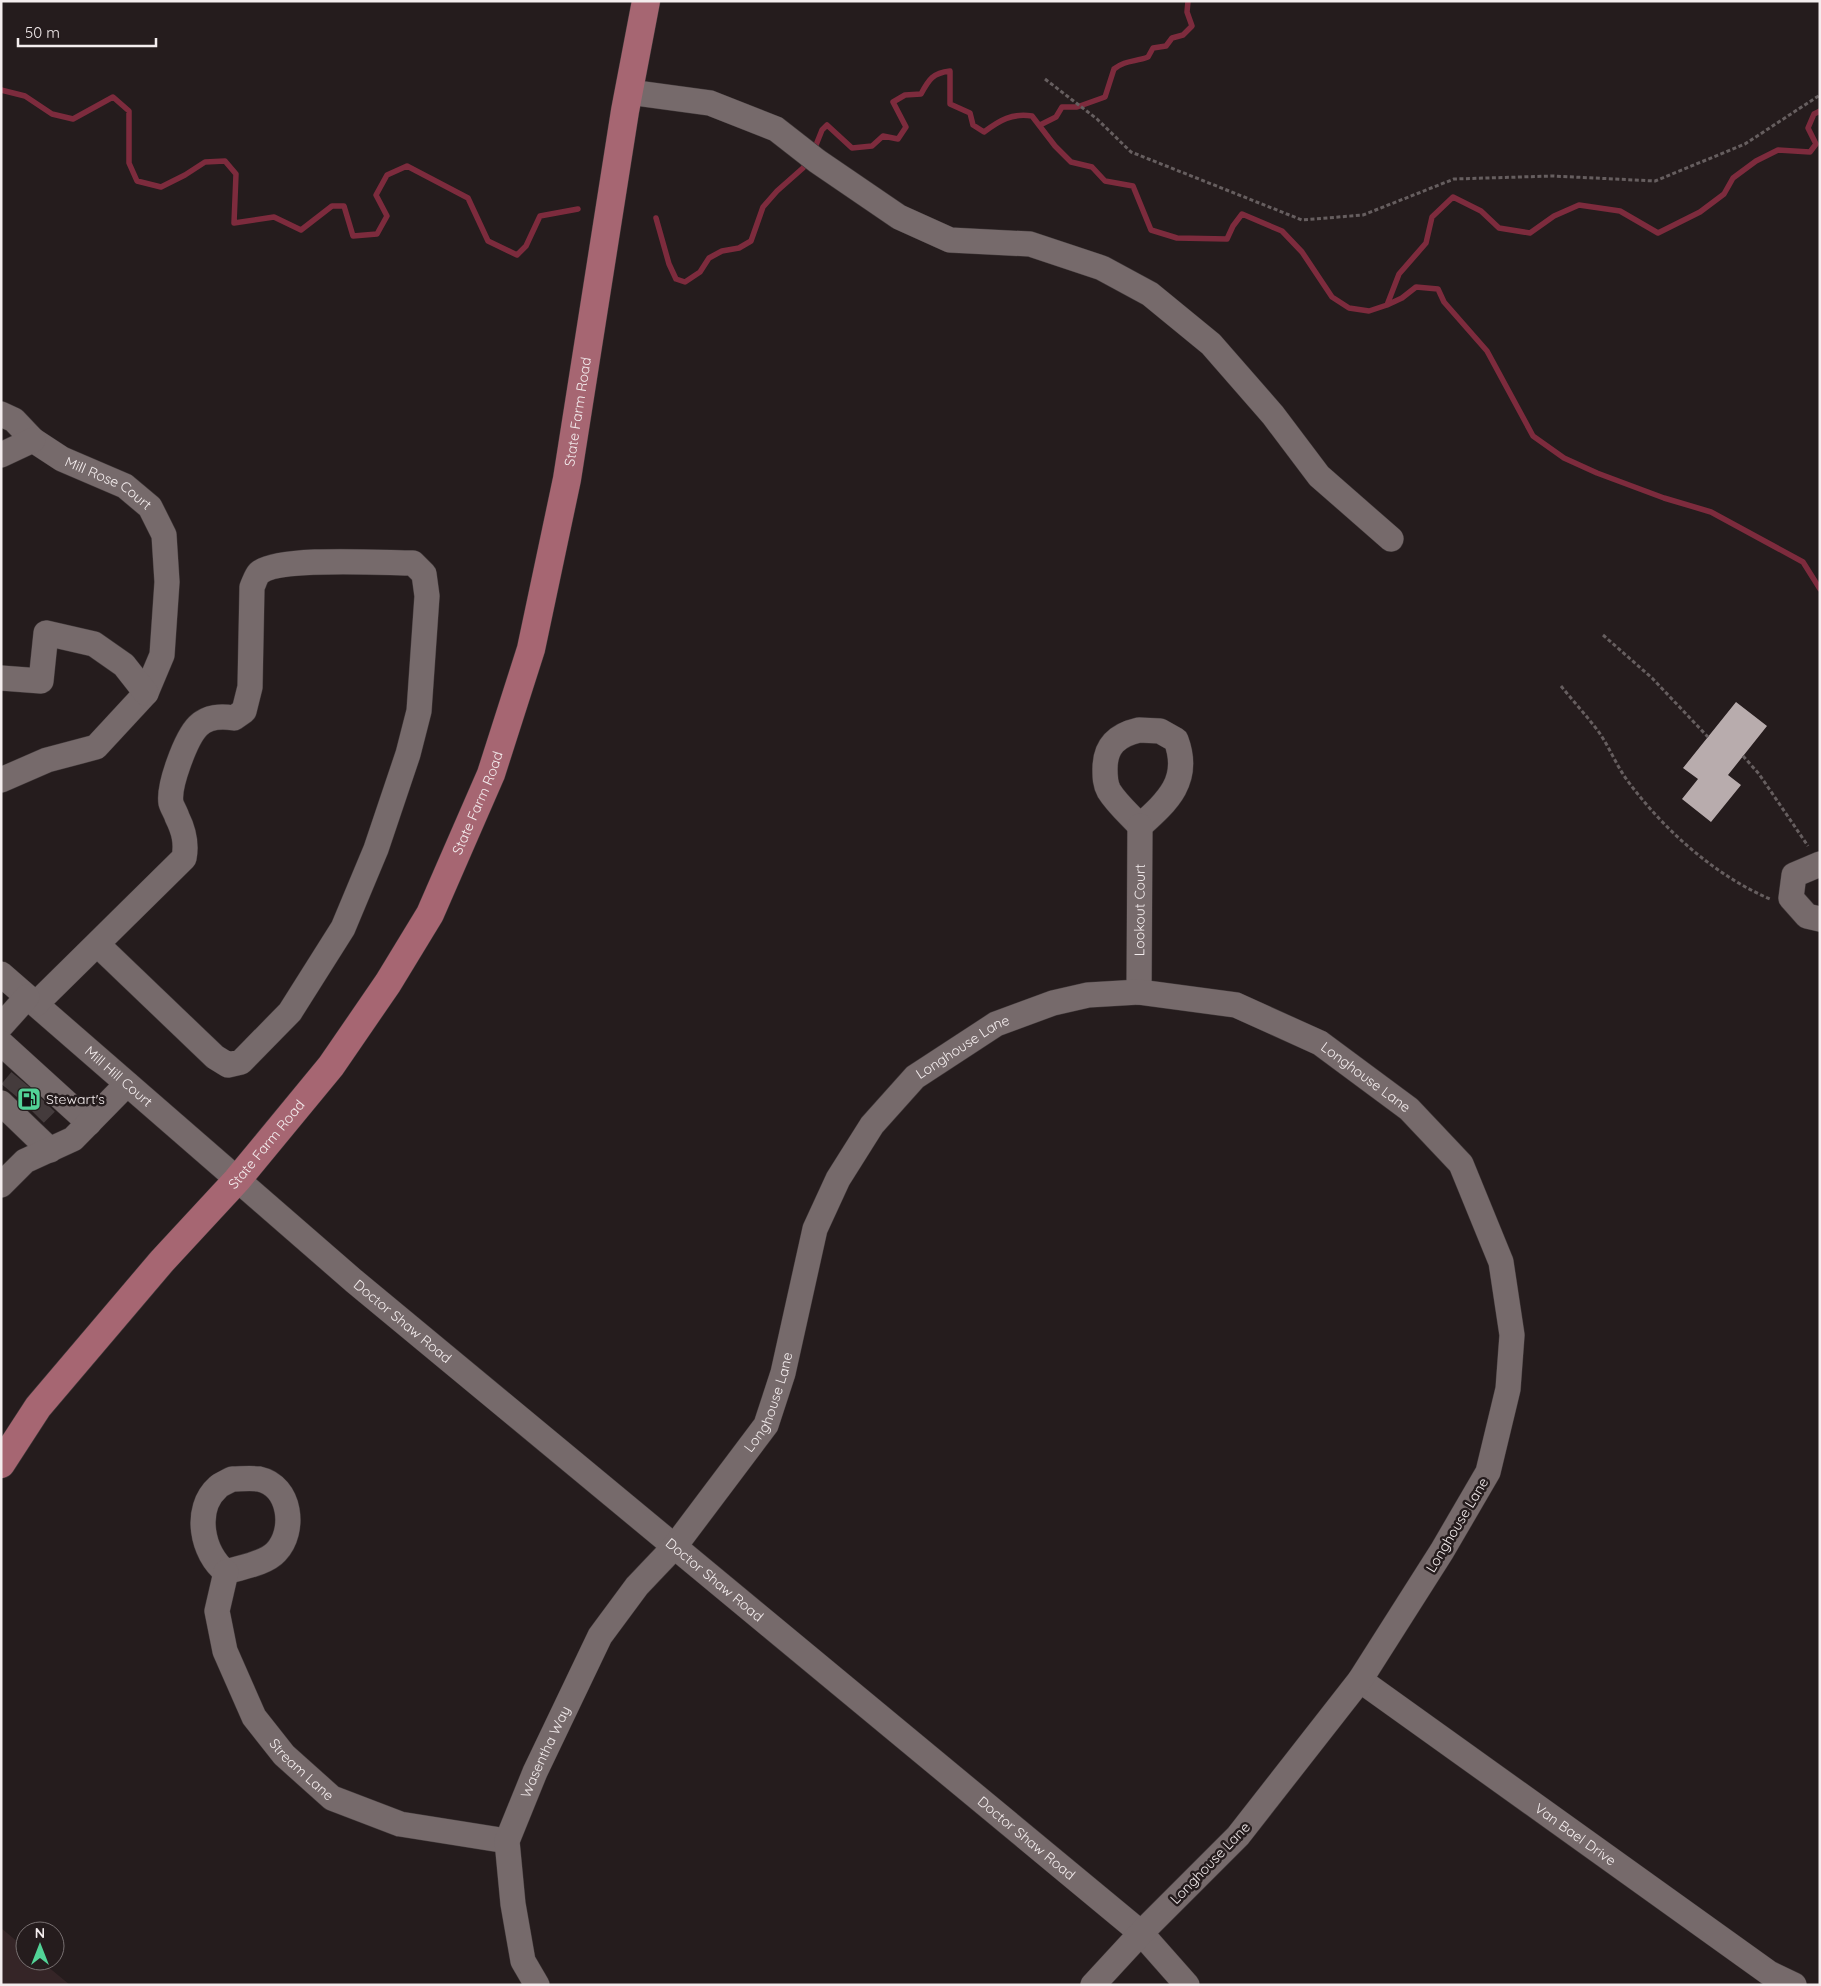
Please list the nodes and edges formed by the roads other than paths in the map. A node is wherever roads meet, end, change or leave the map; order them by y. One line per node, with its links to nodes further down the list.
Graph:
1 (646, 1): 2 (main road, State Farm Road)
2 (629, 92): 6 (street); 24 (main road, State Farm Road)
3 (1, 414): 4 (street, Mill Rose Court)
4 (33, 440): 5 (street); 8 (street, Mill Rose Court)
5 (1, 455)
6 (1391, 539)
7 (1, 678): 8 (street)
8 (146, 693): 9 (street, Mill Rose Court)
9 (1, 780)
10 (1140, 826): 15 (street, Lookout Court)
11 (1814, 855): 12 (street)
12 (1820, 919)
13 (97, 944): 13 (street); 16 (street)
14 (1, 974): 16 (street, Mill Hill Court)
15 (1139, 992): 27 (street, Longhouse Lane); 29 (street, Longhouse Lane)
16 (32, 1000): 17 (street); 19 (street, Mill Hill Court)
17 (1, 1026)
18 (1, 1043): 20 (street)
19 (127, 1084): 22 (street); 24 (street, Mill Hill Court)
20 (13, 1089): 21 (street); 21 (street)
21 (40, 1108): 22 (street); 23 (street)
22 (89, 1123): 23 (street)
23 (50, 1150): 25 (street)
24 (237, 1180): 26 (main road, State Farm Road); 27 (street, Doctor Shaw Road)
25 (1, 1185)
26 (1, 1464)
27 (675, 1546): 30 (street, Wasentha Way); 31 (street, Doctor Shaw Road)
28 (226, 1572): 30 (street, Stream Lane)
29 (1360, 1680): 31 (street, Longhouse Lane); 35 (street, Van Bael Drive)
30 (507, 1841): 32 (street, Wasentha Way)
31 (1141, 1933): 33 (street); 34 (street, Doctor Shaw Road)
32 (537, 1985)
33 (1093, 1985)
34 (1187, 1985)
35 (1794, 1985)

